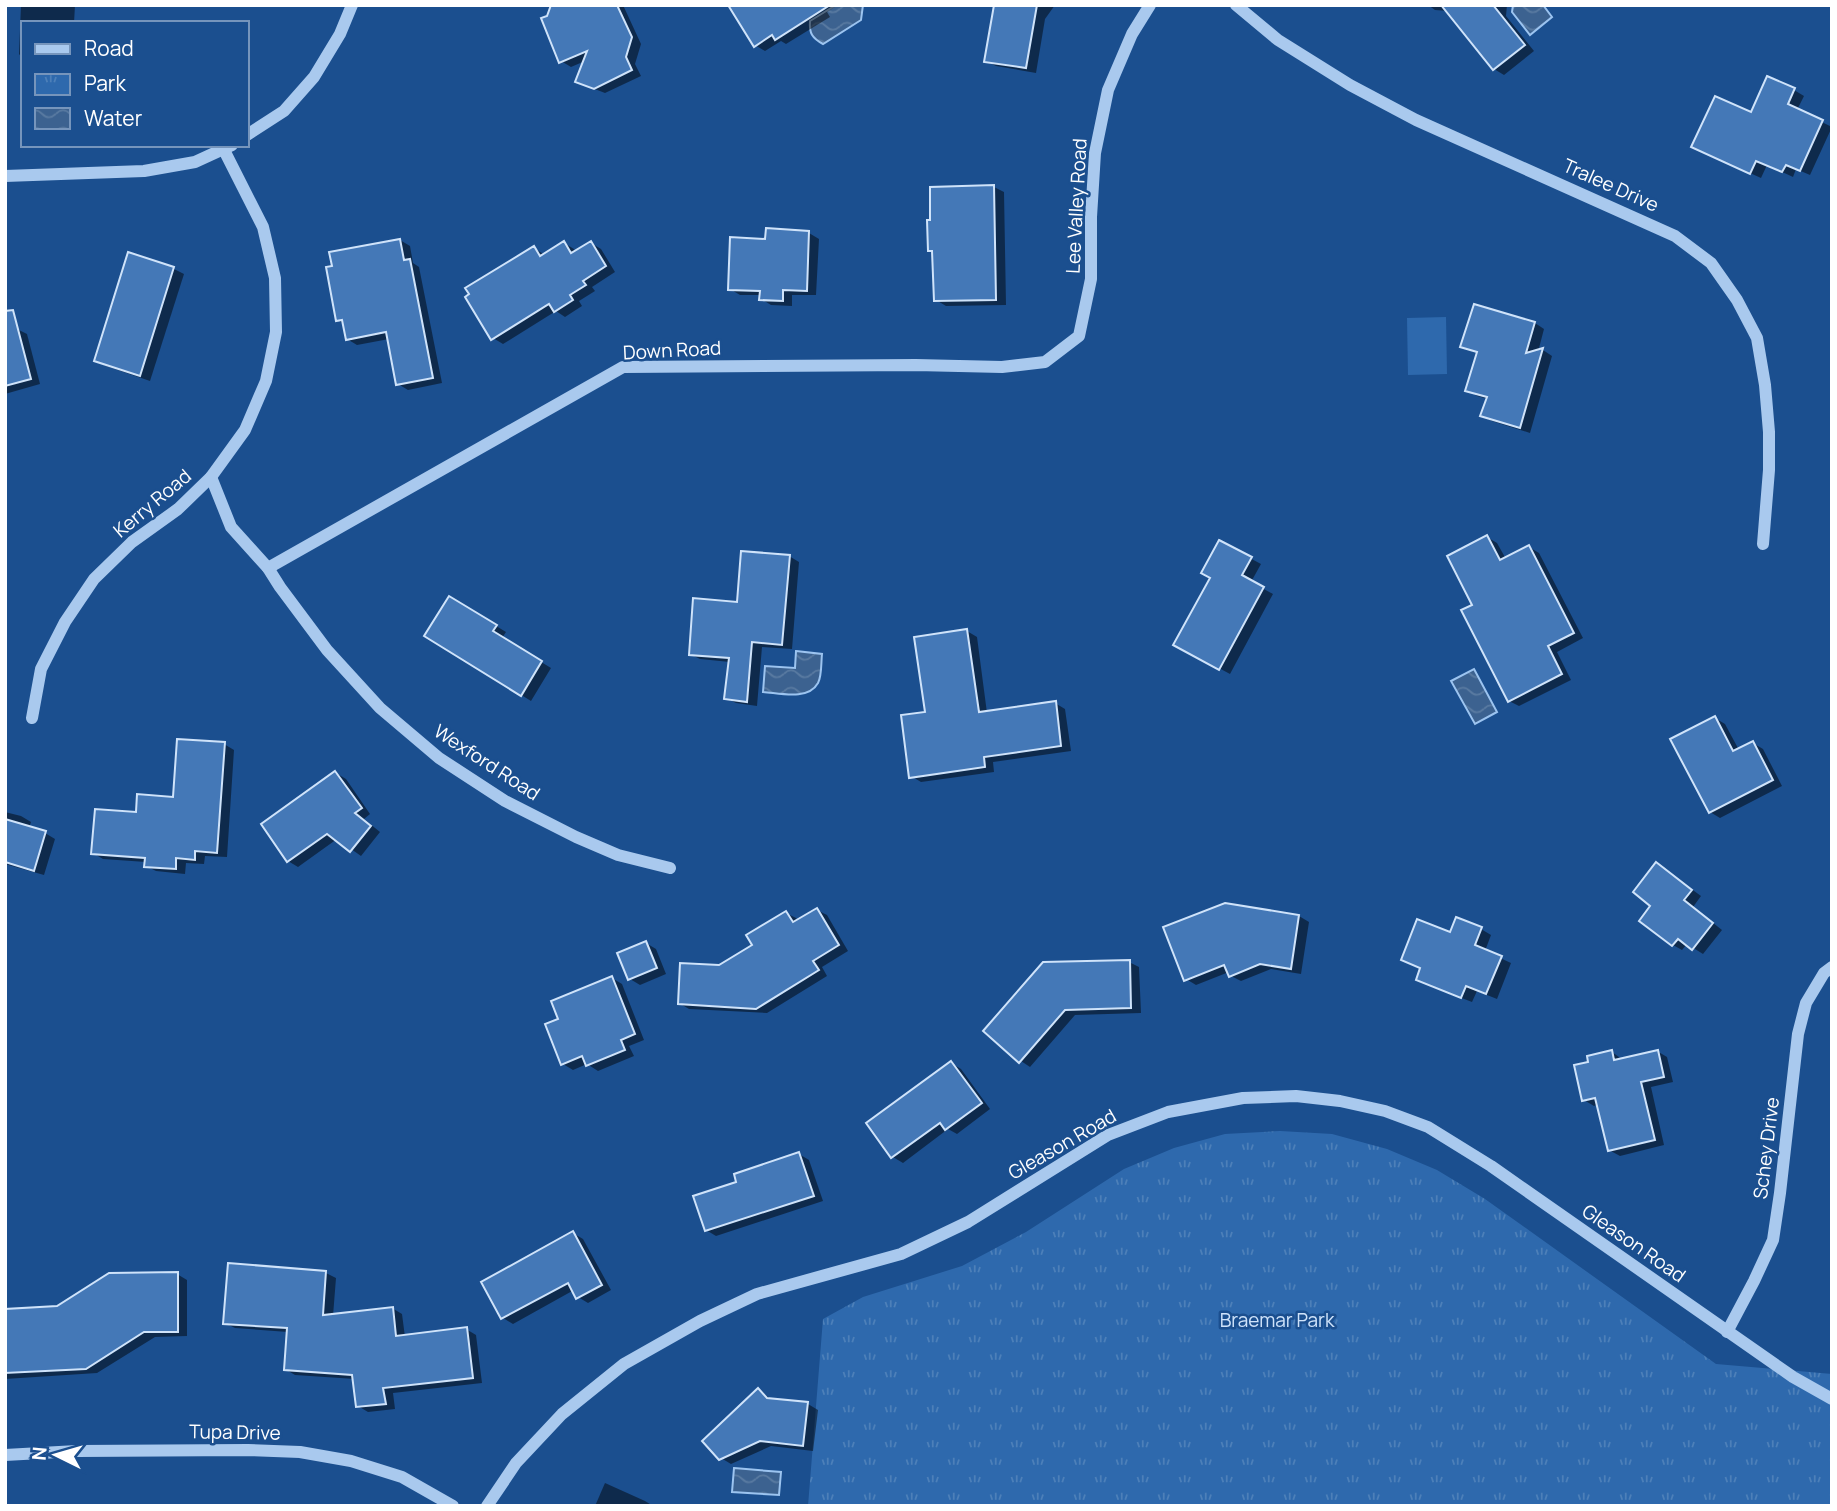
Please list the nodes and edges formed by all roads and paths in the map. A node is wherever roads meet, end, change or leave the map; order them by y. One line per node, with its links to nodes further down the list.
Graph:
1 (352, 5): 4 (street)
2 (1150, 5): 7 (street, Lee Valley Road)
3 (1236, 5): 9 (street, Tralee Drive)
4 (248, 134)
5 (228, 148): 6 (street); 8 (street, Kerry Road)
6 (5, 176)
7 (1079, 336): 10 (street, Down Road)
8 (211, 477): 10 (street, Wexford Road); 11 (street, Kerry Road)
9 (1763, 544)
10 (268, 568): 12 (street, Wexford Road)
11 (32, 718)
12 (670, 868)
13 (1832, 967): 14 (street, Schey Drive)
14 (1727, 1332): 15 (street, Gleason Road); 18 (street, Gleason Road)
15 (1832, 1399)
16 (5, 1455): 17 (street, Tupa Drive)
17 (453, 1506)
18 (487, 1506)

